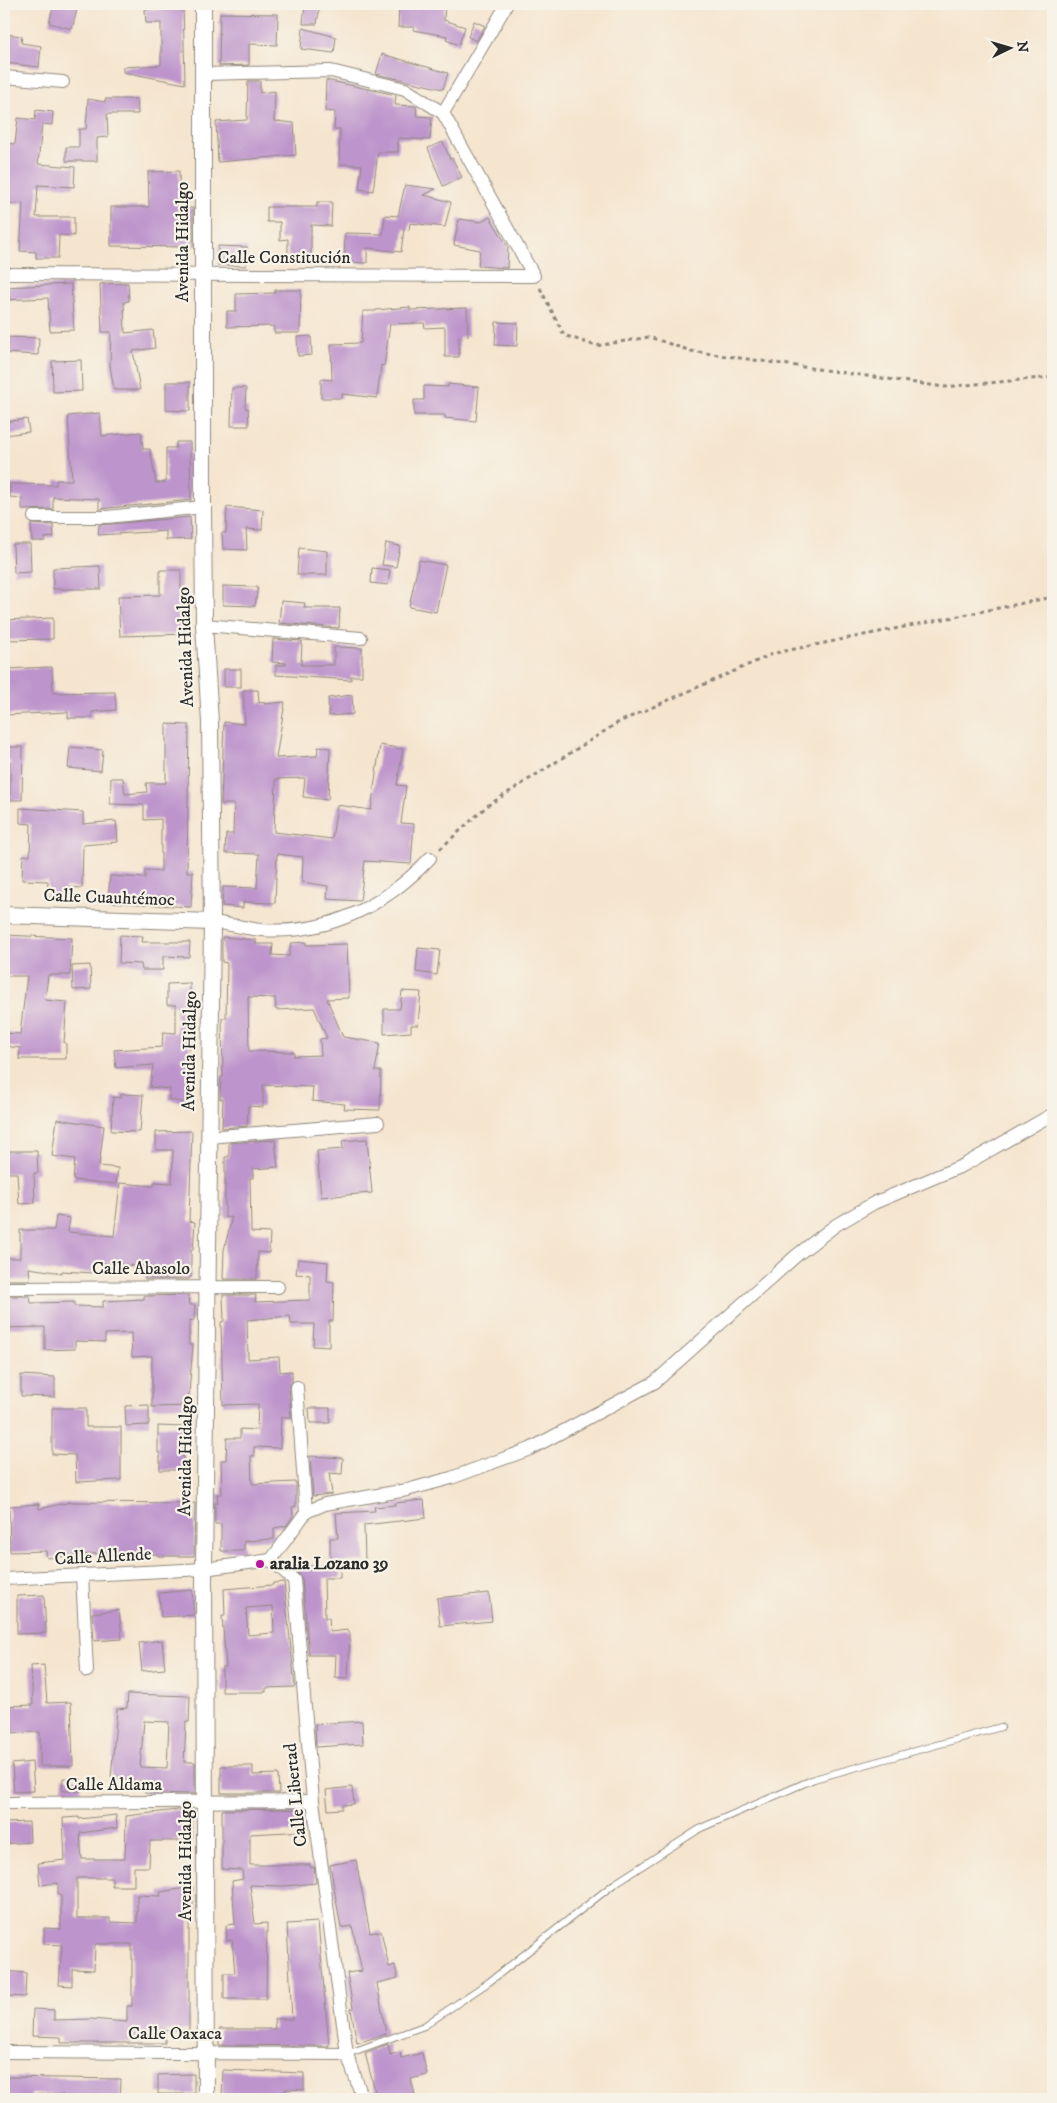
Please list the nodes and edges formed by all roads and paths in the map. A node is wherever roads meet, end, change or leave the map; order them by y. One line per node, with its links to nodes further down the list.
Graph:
1 (203, 4): 3 (street, Avenida Hidalgo)
2 (507, 4): 6 (street)
3 (203, 74): 6 (street); 8 (street, Avenida Hidalgo)
4 (4, 77): 5 (street)
5 (63, 82)
6 (442, 113): 9 (street)
7 (4, 274): 8 (street, Calle Constitución)
8 (203, 275): 9 (street, Calle Constitución); 11 (street, Avenida Hidalgo)
9 (534, 276): 10 (path)
10 (1053, 377)
11 (203, 507): 12 (street); 14 (street, Avenida Hidalgo)
12 (34, 517)
13 (1053, 597): 16 (path)
14 (204, 625): 15 (street); 18 (street, Avenida Hidalgo)
15 (361, 638)
16 (430, 858): 18 (street)
17 (4, 915): 18 (street, Calle Cuauhtémoc)
18 (212, 922): 21 (street, Avenida Hidalgo)
19 (1053, 1114): 26 (street)
20 (378, 1123): 21 (street)
21 (208, 1136): 22 (street, Avenida Hidalgo)
22 (206, 1286): 23 (street, Calle Abasolo); 24 (street, Calle Abasolo); 28 (street, Avenida Hidalgo)
23 (278, 1287)
24 (4, 1288)
25 (297, 1387): 26 (street)
26 (306, 1512): 27 (street)
27 (271, 1560): 28 (street); 33 (street, Calle Libertad)
28 (204, 1569): 29 (street, Calle Allende); 34 (street, Avenida Hidalgo)
29 (82, 1575): 30 (street, Calle Allende); 31 (street)
30 (4, 1579)
31 (87, 1670)
32 (1001, 1727): 38 (lane)
33 (314, 1801): 34 (street, Calle Aldama); 38 (street, Calle Libertad)
34 (206, 1802): 35 (street, Calle Aldama); 37 (street, Avenida Hidalgo)
35 (4, 1803)
36 (4, 2052): 37 (street, Calle Oaxaca)
37 (205, 2052): 38 (street, Calle Oaxaca); 39 (street, Avenida Hidalgo)
38 (347, 2054): 40 (street, Calle Libertad)
39 (206, 2099)
40 (363, 2099)

